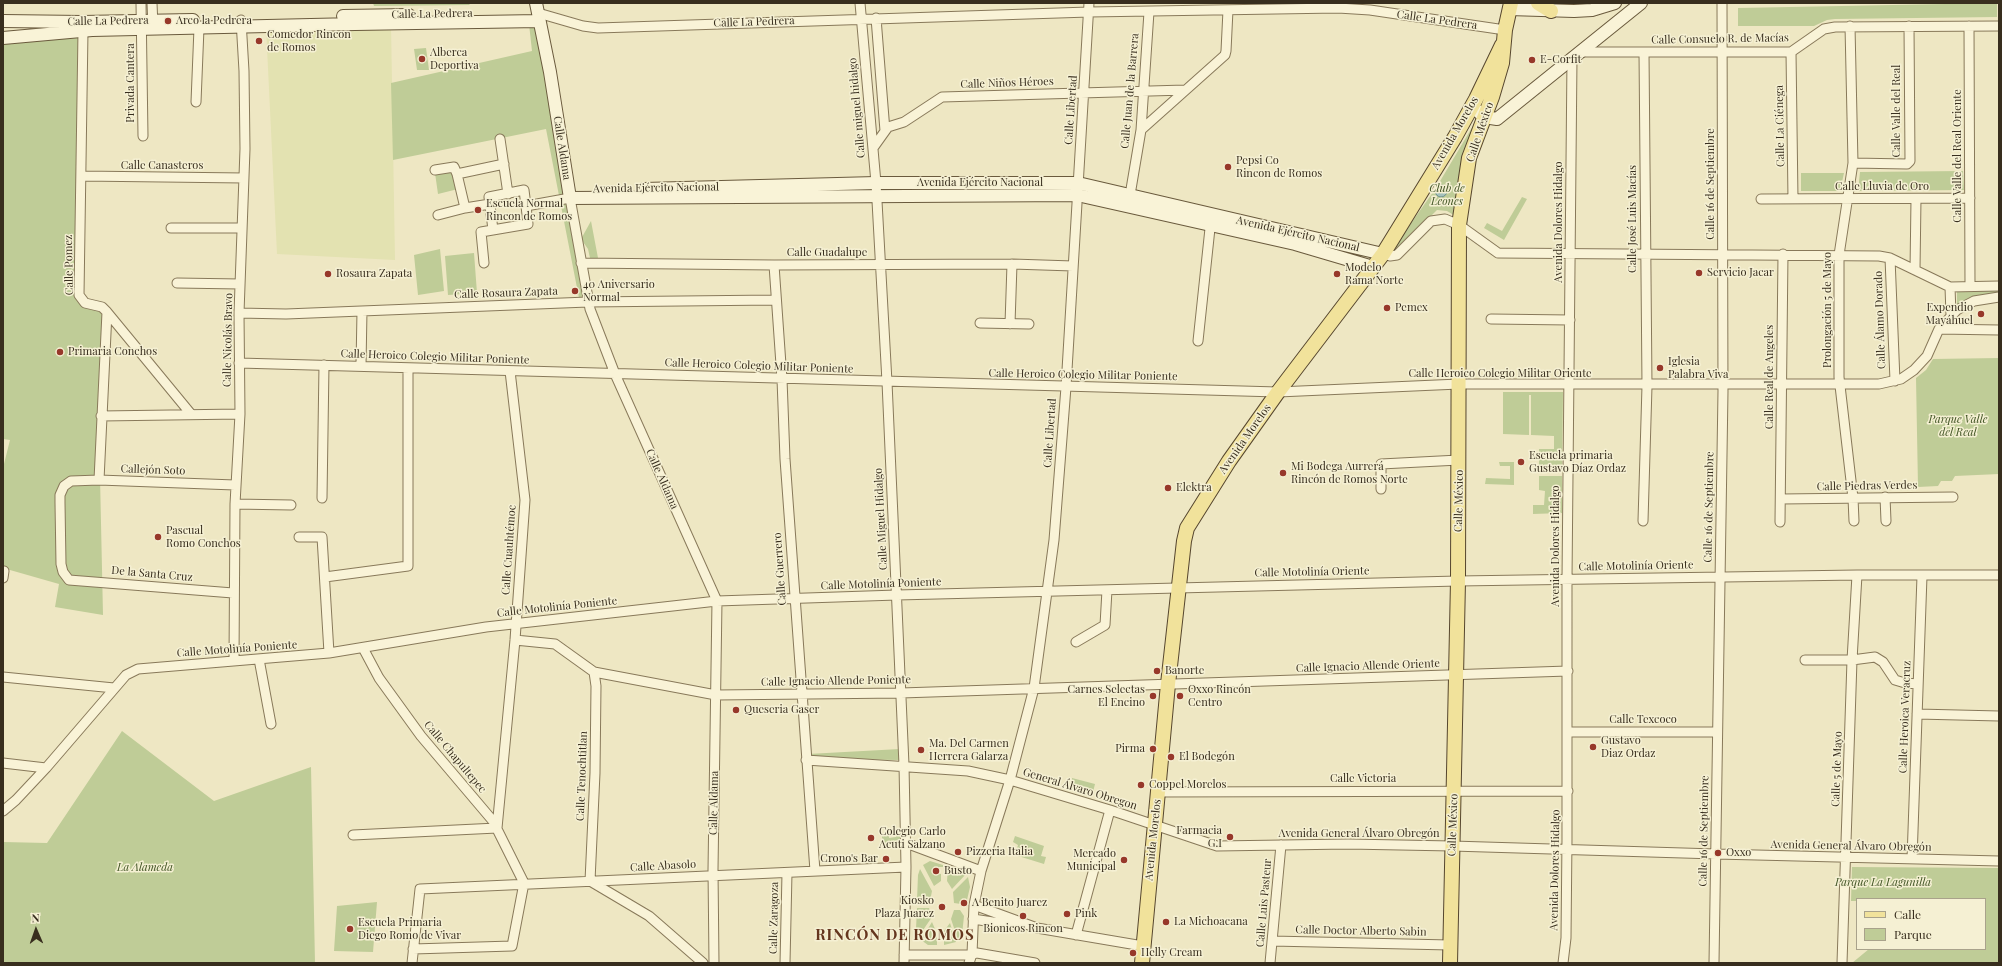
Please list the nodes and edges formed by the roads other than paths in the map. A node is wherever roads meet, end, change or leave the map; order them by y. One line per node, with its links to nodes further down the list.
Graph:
1 (141, 3): 19 (street)
2 (152, 3): 19 (street)
3 (860, 3): 4 (street); 15 (street, Calle miguel hidalgo)
4 (866, 3)
5 (1538, 3): 12 (main road)
6 (1615, 3): 12 (main road)
7 (1641, 3): 32 (main road)
8 (1722, 4): 30 (street, Calle 16 de Septiembre)
9 (1510, 6): 12 (main road); 25 (main road)
10 (1089, 8): 14 (street, Calle La Pedrera); 16 (street, Calle La Pedrera); 36 (street, Calle Libertad)
11 (1228, 10): 14 (street, Calle La Pedrera); 25 (street, Calle La Pedrera); 35 (street)
12 (1550, 11)
13 (538, 12): 15 (street, Calle La Pedrera); 18 (main road, Calle La Pedrera); 55 (main road, Calle Aldama)
14 (1149, 12): 37 (street, Calle Juan de la Barrera)
15 (861, 18): 16 (street, Calle La Pedrera); 33 (street, Calle miguel hidalgo)
16 (876, 18): 34 (street)
17 (3, 21): 19 (main road, Calle La Pedrera)
18 (241, 23): 19 (main road, Calle La Pedrera); 24 (main road, Calle La Pedrera); 51 (street, Calle Nicolás Bravo)
19 (148, 25): 24 (main road, Calle La Pedrera); 26 (main road, Calle La Pedrera); 43 (street, Privada Cantera)
20 (1850, 26): 21 (street, Calle Consuelo R. de Macías); 31 (street, Calle Consuelo R. de Macías); 46 (street, Prolongación 5 de Mayo)
21 (1909, 26): 22 (street, Calle Consuelo R. de Macías); 46 (street, Calle Valle del Real)
22 (1969, 26): 23 (street, Calle Consuelo R. de Macías); 58 (street, Calle Valle del Real Oriente)
23 (1999, 26)
24 (199, 28): 38 (street)
25 (1505, 30): 28 (main road)
26 (83, 31): 27 (main road, Calle La Pedrera); 50 (street, Calle Pomez)
27 (4, 34)
28 (1502, 45): 39 (main road, Avenida Morelos); 40 (main road, Calle México)
29 (1644, 52): 30 (street, Calle Consuelo R. de Macías); 32 (street, Calle Consuelo R. de Macías); 73 (street, Calle José Luis Macías)
30 (1723, 52): 31 (street, Calle Consuelo R. de Macías); 74 (street, Calle 16 de Septiembre)
31 (1791, 52): 60 (street, Calle La Ciénega)
32 (1575, 55): 40 (main road); 76 (street, Avenida Dolores Hidalgo)
33 (865, 68): 34 (street); 45 (street, Calle miguel hidalgo)
34 (880, 70): 42 (street)
35 (1185, 90): 37 (street, Calle Niños Héroes); 41 (street)
36 (1084, 92): 37 (street, Calle Niños Héroes); 42 (street, Calle Niños Héroes); 53 (street, Calle Libertad)
37 (1144, 92): 41 (street, Calle Juan de la Barrera)
38 (196, 102)
39 (1472, 106): 40 (main road); 72 (main road, Avenida Morelos)
40 (1484, 117): 67 (main road, Calle México)
41 (1141, 130): 56 (street, Calle Juan de la Barrera)
42 (885, 131): 45 (street)
43 (143, 136)
44 (500, 139): 47 (street)
45 (873, 148): 52 (street, Calle miguel hidalgo)
46 (1852, 163): 57 (street, Prolongación 5 de Mayo)
47 (504, 164): 49 (street); 54 (street)
48 (435, 170): 49 (street)
49 (456, 174): 64 (street)
50 (81, 176): 51 (street, Calle Canasteros); 96 (street, Calle Pomez)
51 (244, 178): 69 (street, Calle Nicolás Bravo)
52 (877, 189): 53 (main road, Avenida Ejército Nacional); 55 (main road, Avenida Ejército Nacional); 81 (street, Calle Miguel Hidalgo)
53 (1078, 189): 56 (main road, Avenida Ejército Nacional); 66 (main road, Avenida Ejército Nacional); 84 (street, Calle Libertad)
54 (508, 194): 62 (street); 63 (street)
55 (570, 194): 63 (street); 80 (street, Calle Aldama)
56 (1130, 195): 66 (main road, Avenida Ejército Nacional)
57 (1847, 198): 60 (street, Calle Lluvia de Oro); 61 (street, Calle Lluvia de Oro); 77 (street, Prolongación 5 de Mayo)
58 (1970, 198): 61 (street, Calle Lluvia de Oro); 89 (street, Calle Valle del Real Oriente)
59 (1761, 199): 60 (street, Calle Lluvia de Oro)
60 (1793, 199)
61 (1916, 199): 86 (street)
62 (490, 204): 64 (street); 70 (street)
63 (526, 206): 70 (street)
64 (465, 208): 65 (street)
65 (438, 215)
66 (1211, 220): 71 (main road, Avenida Ejército Nacional); 106 (street)
67 (1459, 225): 72 (street); 76 (street); 117 (main road, Calle México)
68 (171, 228): 69 (street)
69 (242, 228): 88 (street, Calle Nicolás Bravo)
70 (493, 230): 79 (street)
71 (1297, 239): 72 (main road, Avenida Ejército Nacional); 85 (main road, Avenida Ejército Nacional)
72 (1383, 254): 85 (main road, Avenida Morelos)
73 (1646, 254): 74 (street); 76 (street); 121 (street, Calle José Luis Macías)
74 (1723, 254): 75 (street); 118 (street, Calle 16 de Septiembre)
75 (1783, 254): 77 (street); 116 (street, Calle Real de Angeles)
76 (1570, 255): 100 (street, Avenida Dolores Hidalgo)
77 (1839, 255): 78 (street); 119 (street, Prolongación 5 de Mayo)
78 (1890, 258): 86 (street); 115 (street, Calle Álamo Dorado)
79 (484, 262)
80 (581, 263): 83 (street, Calle Guadalupe); 94 (street, Calle Aldama)
81 (880, 264): 82 (street, Calle Guadalupe); 83 (street, Calle Guadalupe); 114 (street, Calle Miguel Hidalgo)
82 (1012, 264): 84 (street, Calle Guadalupe); 102 (street)
83 (774, 265): 93 (street, Calle Guerrero)
84 (1073, 266): 122 (street, Calle Libertad)
85 (1373, 267): 123 (main road, Avenida Morelos)
86 (1915, 270): 91 (street)
87 (177, 283): 88 (street)
88 (240, 284): 97 (street, Calle Nicolás Bravo)
89 (1970, 286): 90 (street); 91 (street)
90 (1999, 286)
91 (1950, 287): 98 (street)
92 (1999, 297): 98 (street)
93 (775, 300): 94 (street, Calle Rosaura Zapata); 113 (street, Calle Guerrero)
94 (588, 302): 95 (street, Calle Rosaura Zapata); 112 (street, Calle Aldama)
95 (362, 311): 97 (street, Calle Rosaura Zapata); 109 (street)
96 (107, 312): 124 (street); 126 (street)
97 (239, 313): 107 (street, Calle Nicolás Bravo)
98 (1951, 315): 104 (street)
99 (1491, 319): 100 (street)
100 (1570, 320): 120 (street, Avenida Dolores Hidalgo)
101 (980, 323): 102 (street)
102 (1010, 324): 103 (street)
103 (1030, 324)
104 (1939, 329): 105 (street); 115 (street)
105 (1999, 330)
106 (1198, 341)
107 (239, 363): 108 (street, Calle Heroico Colegio Militar Poniente); 125 (street, Calle Nicolás Bravo)
108 (324, 365): 109 (street, Calle Heroico Colegio Militar Poniente); 133 (street)
109 (362, 366): 110 (street, Calle Heroico Colegio Militar Poniente)
110 (408, 368): 111 (street, Calle Heroico Colegio Militar Poniente); 146 (street)
111 (510, 371): 112 (street, Calle Heroico Colegio Militar Poniente); 158 (street, Calle Cuauhtémoc)
112 (615, 374): 113 (street, Calle Heroico Colegio Militar Poniente); 157 (street, Calle Aldama)
113 (782, 379): 114 (street, Calle Heroico Colegio Militar Poniente); 156 (street, Calle Guerrero)
114 (887, 382): 122 (street, Calle Heroico Colegio Militar Poniente); 155 (street, Calle Miguel Hidalgo)
115 (1895, 382): 119 (street, Calle Heroico Colegio Militar Oriente)
116 (1783, 383): 118 (street, Calle Heroico Colegio Militar Oriente); 119 (street, Calle Heroico Colegio Militar Oriente); 135 (street, Calle Real de Angeles)
117 (1459, 384): 120 (street, Calle Heroico Colegio Militar Oriente); 123 (street, Calle Heroico Colegio Militar Oriente); 127 (main road, Calle México)
118 (1723, 384): 121 (street, Calle Heroico Colegio Militar Oriente); 147 (street, Calle 16 de Septiembre)
119 (1840, 384): 134 (street, Prolongación 5 de Mayo)
120 (1570, 386): 121 (street, Calle Heroico Colegio Militar Oriente); 148 (street, Avenida Dolores Hidalgo)
121 (1647, 386): 138 (street, Calle José Luis Macías)
122 (1066, 387): 123 (street, Calle Heroico Colegio Militar Poniente); 153 (street, Calle Libertad)
123 (1278, 392): 151 (main road, Avenida Morelos)
124 (191, 414): 125 (street); 126 (street)
125 (240, 414): 129 (street, Calle Nicolás Bravo)
126 (101, 416): 128 (street)
127 (1459, 460): 130 (street); 150 (main road, Calle México)
128 (98, 480): 129 (street, Callejón Soto); 149 (street, Callejón Soto)
129 (235, 485): 136 (street, Calle Nicolás Bravo)
130 (1381, 489)
131 (1885, 497): 132 (street, Calle Piedras Verdes); 134 (street, Calle Piedras Verdes); 140 (street)
132 (1954, 497)
133 (322, 498)
134 (1853, 498): 135 (street, Calle Piedras Verdes); 139 (street, Prolongación 5 de Mayo)
135 (1781, 499): 141 (street, Calle Real de Angeles)
136 (235, 504): 137 (street); 154 (street, Calle Nicolás Bravo)
137 (291, 506)
138 (1643, 521)
139 (1854, 521)
140 (1886, 521)
141 (1780, 522)
142 (299, 537): 146 (street)
143 (1857, 575): 145 (street, Calle Motolinía Oriente); 147 (street, Calle Motolinía Oriente); 165 (street, Calle 5 de Mayo)
144 (1999, 575): 145 (street, Calle Motolinía Oriente)
145 (1922, 576): 172 (street, Calle Heroica Veracruz)
146 (325, 577): 162 (street)
147 (1720, 577): 148 (street, Calle Motolinía Oriente); 182 (street, Calle 16 de Septiembre)
148 (1567, 579): 150 (street, Calle Motolinía Oriente); 167 (street, Avenida Dolores Hidalgo)
149 (69, 580): 154 (street, De la Santa Cruz)
150 (1458, 581): 151 (street, Calle Motolinía Oriente); 169 (main road, Calle México)
151 (1178, 588): 152 (street, Calle Motolinía Poniente); 171 (main road, Avenida Morelos)
152 (1107, 590): 153 (street, Calle Motolinía Poniente); 160 (street)
153 (1046, 591): 155 (street, Calle Motolinía Poniente); 174 (street, Calle Libertad)
154 (233, 593): 166 (street, Calle Nicolás Bravo)
155 (897, 595): 156 (street, Calle Motolinía Poniente); 175 (street, Calle Miguel Hidalgo)
156 (794, 598): 157 (street, Calle Motolinía Poniente); 176 (street, Calle Guerrero)
157 (717, 601): 158 (street, Calle Motolinía Poniente); 177 (street, Calle Aldama)
158 (515, 623): 159 (street, Calle Cuauhtémoc); 161 (street, Calle Motolinía Poniente)
159 (515, 640): 168 (street, Calle Ignacio Allende Poniente); 194 (street, Calle Cuauhtémoc)
160 (1076, 642)
161 (364, 648): 162 (street, Calle Motolinía Poniente); 194 (street, Calle Chapultepec)
162 (329, 653): 163 (street, Calle Motolinía Poniente)
163 (259, 659): 166 (street, Calle Motolinía Poniente); 180 (street)
164 (1805, 660): 165 (street)
165 (1852, 660): 172 (street); 201 (street, Calle 5 de Mayo)
166 (234, 661): 173 (street, Calle Motolinía Poniente)
167 (1568, 671): 169 (street, Calle Ignacio Allende Oriente); 181 (street, Avenida Dolores Hidalgo)
168 (594, 672): 177 (street, Calle Ignacio Allende Poniente); 209 (street, Calle Tenochtitlan)
169 (1456, 675): 171 (street, Calle Ignacio Allende Oriente); 188 (main road, Calle México)
170 (3, 677): 173 (street)
171 (1168, 684): 174 (street, Calle Ignacio Allende Poniente); 190 (main road, Avenida Morelos)
172 (1918, 684): 178 (street, Calle Heroica Veracruz)
173 (114, 688): 186 (street, Calle Motolinía Poniente)
174 (1034, 688): 175 (street, Calle Ignacio Allende Poniente); 187 (street, Calle Libertad)
175 (900, 693): 176 (street, Calle Ignacio Allende Poniente); 185 (street, Calle Miguel Hidalgo)
176 (802, 694): 177 (street, Calle Ignacio Allende Poniente); 183 (street, Calle Guerrero)
177 (716, 695): 208 (street, Calle Aldama)
178 (1917, 714): 179 (street); 202 (street, Calle Heroica Veracruz)
179 (1999, 716)
180 (270, 724)
181 (1568, 732): 182 (street, Calle Texcoco); 189 (street, Avenida Dolores Hidalgo)
182 (1717, 732): 200 (street, Calle 16 de Septiembre)
183 (806, 760): 185 (street, General Álvaro Obregon); 206 (street, Calle Guerrero)
184 (3, 763): 186 (street)
185 (904, 765): 187 (street, General Álvaro Obregon); 196 (street, Calle Miguel Hidalgo)
186 (46, 768): 192 (street, Calle Motolinía Poniente)
187 (1010, 780): 191 (street, General Álvaro Obregon); 205 (street, Calle Libertad)
188 (1455, 791): 189 (street, Calle Victoria); 190 (street, Calle Victoria); 198 (main road, Calle México)
189 (1568, 791): 199 (street, Avenida Dolores Hidalgo)
190 (1158, 792): 193 (main road, Avenida Morelos)
191 (1110, 810): 193 (street, General Álvaro Obregon); 214 (street)
192 (3, 811)
193 (1155, 825): 197 (street, Avenida General Álvaro Obregón); 217 (main road, Avenida Morelos)
194 (496, 828): 195 (street); 210 (street, Calle Chapultepec)
195 (353, 835)
196 (906, 844): 204 (street, Calle Miguel Hidalgo); 205 (street)
197 (1281, 845): 198 (street, Avenida General Álvaro Obregón); 215 (street, Calle Luis Pasteur)
198 (1452, 846): 199 (street, Avenida General Álvaro Obregón); 216 (main road, Calle México)
199 (1567, 850): 200 (street, Avenida General Álvaro Obregón); 229 (street, Avenida Dolores Hidalgo)
200 (1716, 854): 201 (street, Avenida General Álvaro Obregón); 230 (street, Calle 16 de Septiembre)
201 (1846, 858): 202 (street, Avenida General Álvaro Obregón); 231 (street, Calle 5 de Mayo)
202 (1912, 859): 203 (street, Avenida General Álvaro Obregón)
203 (1999, 861)
204 (906, 868): 206 (street, Calle Abasolo); 220 (street, Calle Miguel Hidalgo)
205 (981, 870): 211 (street, Calle Libertad)
206 (815, 871): 207 (street, Calle Abasolo)
207 (787, 873): 208 (street, Calle Abasolo); 224 (street, Calle Zaragoza)
208 (713, 876): 209 (street, Calle Abasolo); 223 (street, Calle Aldama)
209 (590, 881): 210 (street, Calle Abasolo); 222 (street)
210 (524, 883): 218 (street); 218 (street, Calle Abasolo)
211 (974, 905): 212 (street, Calle Libertad); 213 (street)
212 (973, 919): 213 (street); 219 (street, Calle Libertad)
213 (1037, 928): 214 (street)
214 (1076, 935): 217 (street)
215 (1272, 941): 216 (street, Calle Doctor Alberto Sabin); 227 (street, Calle Luis Pasteur)
216 (1450, 945): 228 (main road, Calle México)
217 (1143, 946): 226 (main road, Avenida Morelos)
218 (413, 949): 221 (street)
219 (970, 957): 220 (street); 225 (street)
220 (904, 959)
221 (412, 963)
222 (703, 963)
223 (714, 963)
224 (785, 963)
225 (1036, 963)
226 (1142, 963)
227 (1270, 963)
228 (1450, 963)
229 (1563, 963)
230 (1714, 963)
231 (1842, 963)

